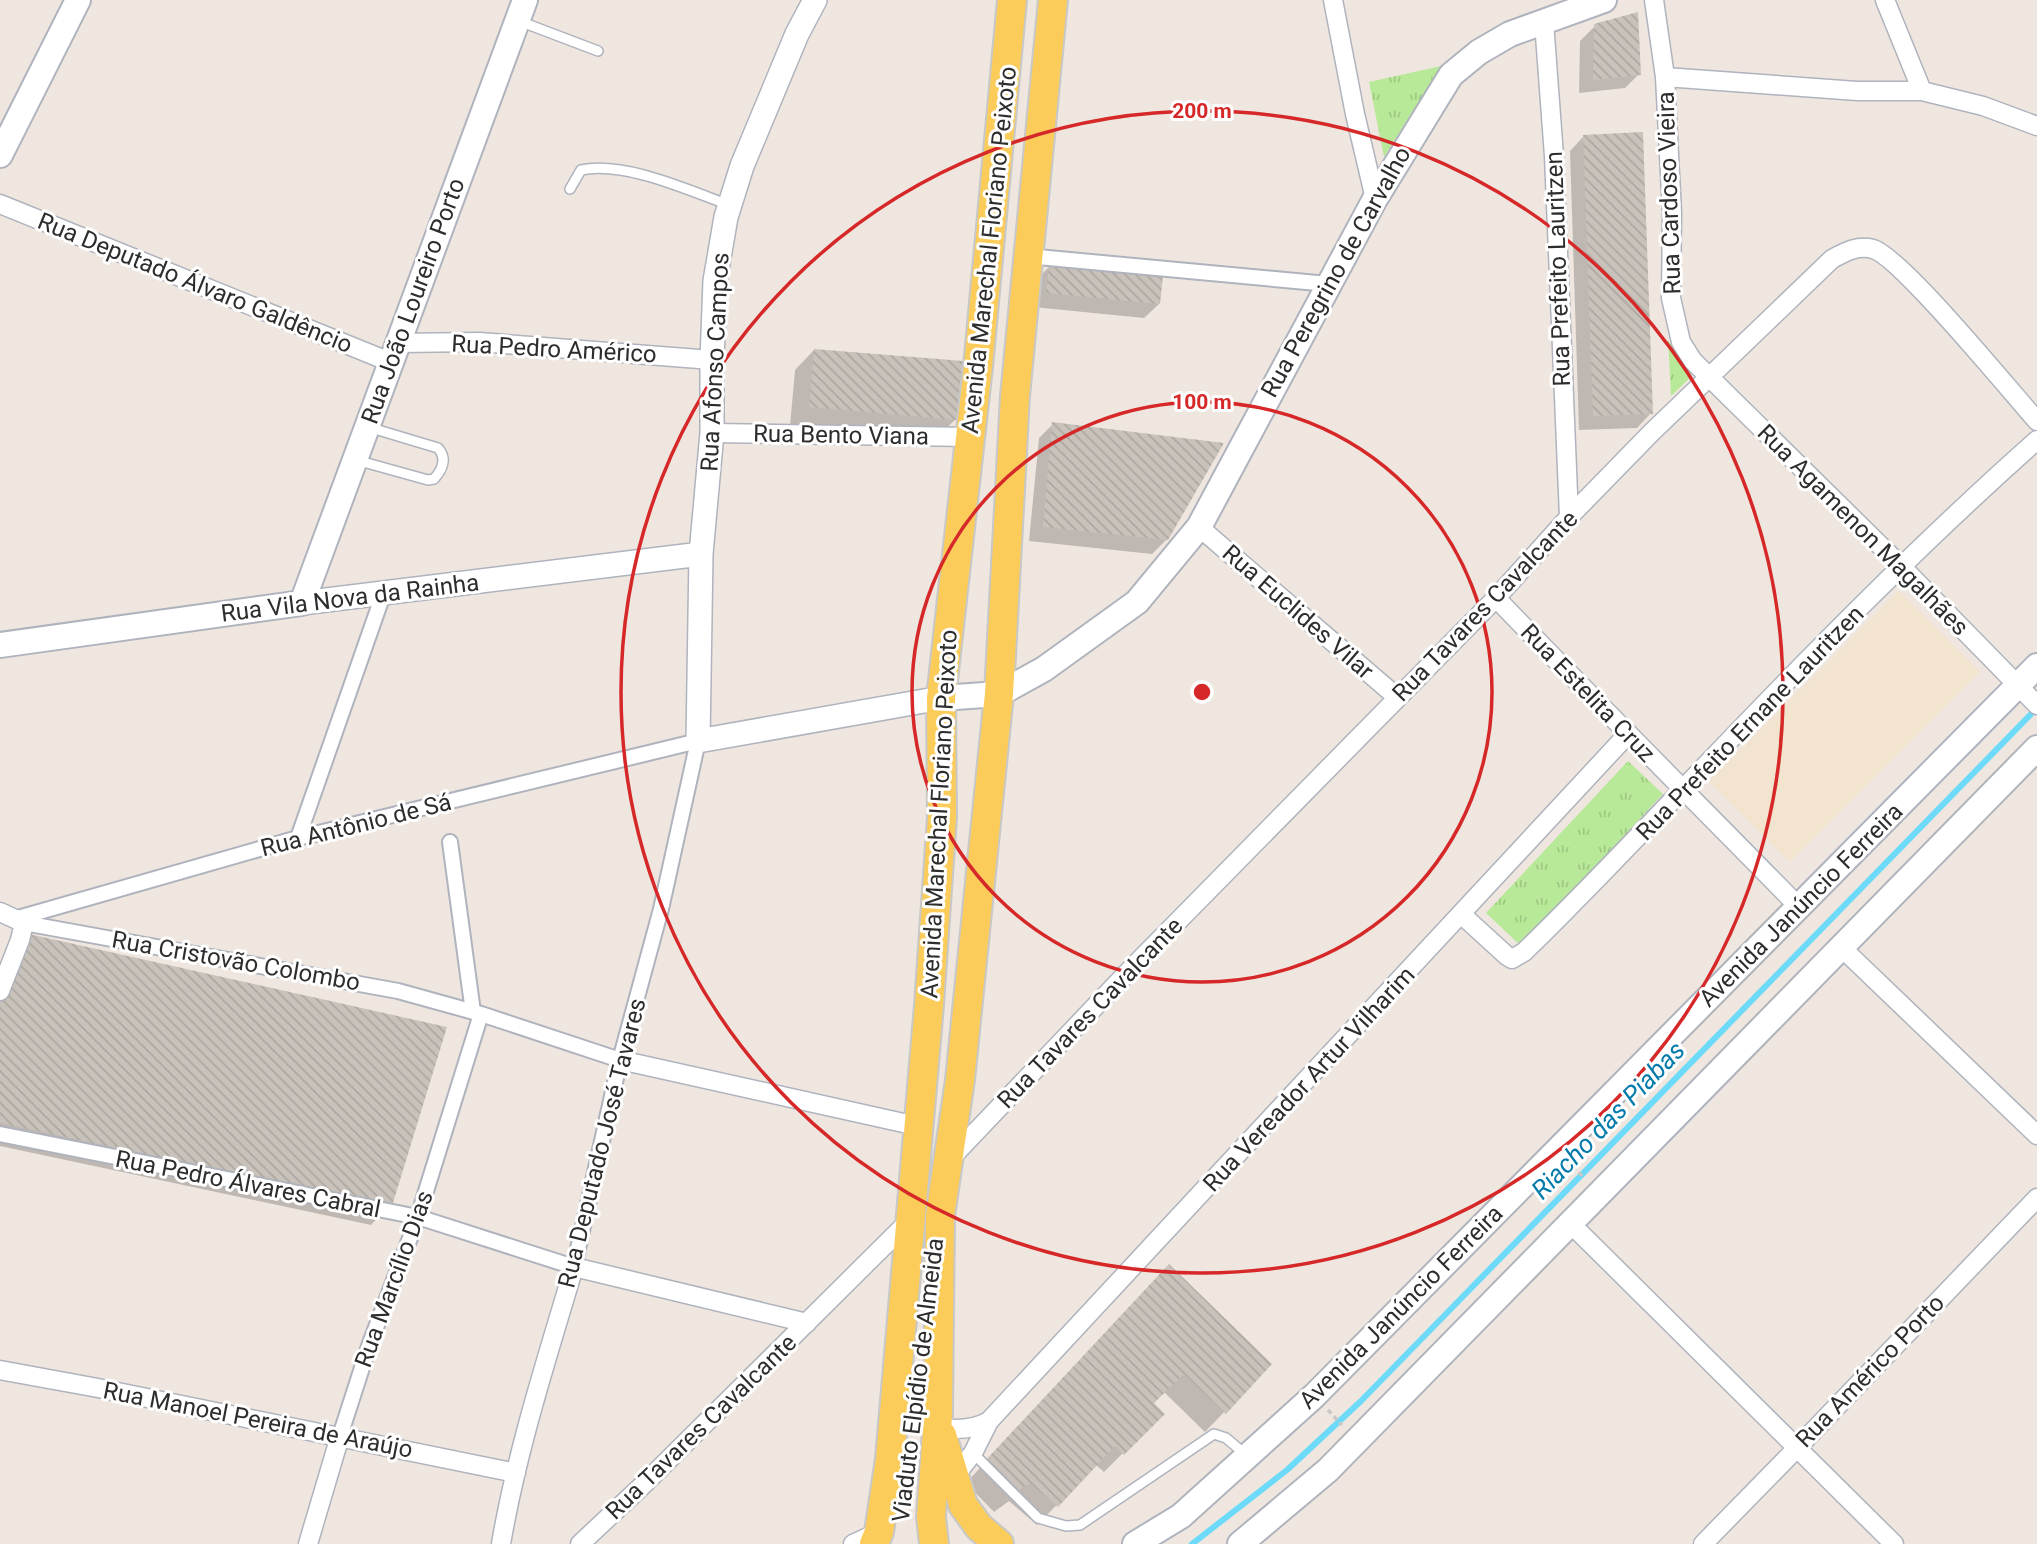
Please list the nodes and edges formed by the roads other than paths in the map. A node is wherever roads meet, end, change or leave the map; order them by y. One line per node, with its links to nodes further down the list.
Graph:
1 (62, 0): 15 (main road)
2 (78, 0): 17 (main road)
3 (815, 0): 21 (street, Rua Afonso Campos)
4 (1013, 0): 30 (main road, Avenida Marechal Floriano Peixoto)
5 (1053, 0): 22 (main road, Avenida Marechal Floriano Peixoto)
6 (1334, 0): 19 (street)
7 (1604, 0): 11 (main road, Rua Peregrino de Carvalho)
8 (1654, 0): 13 (street, Rua Cardoso Vieira)
9 (1885, 0): 14 (street)
10 (521, 10): 12 (lane); 24 (main road, Rua João Loureiro Porto)
11 (1544, 22): 19 (main road, Rua Peregrino de Carvalho); 33 (street, Rua Prefeito Lauritzen)
12 (598, 51)
13 (1665, 77): 14 (street); 26 (street, Rua Cardoso Vieira)
14 (1922, 91): 16 (street)
15 (0, 122)
16 (2037, 126)
17 (0, 155)
18 (569, 189): 21 (lane)
19 (1375, 199): 23 (main road, Rua Peregrino de Carvalho)
20 (0, 204): 24 (street, Rua Deputado Álvaro Galdêncio)
21 (729, 205): 25 (street, Rua Afonso Campos)
22 (1027, 256): 23 (street); 43 (main road, Avenida Marechal Floriano Peixoto)
23 (1328, 284): 34 (main road, Rua Peregrino de Carvalho)
24 (393, 353): 25 (street, Rua Pedro Américo); 28 (main road, Rua João Loureiro Porto)
25 (712, 360): 29 (street, Rua Afonso Campos)
26 (1708, 376): 27 (street, Rua Tavares Cavalcante); 33 (street, Rua Tavares Cavalcante); 36 (street, Rua Agamenon Magalhães)
27 (2037, 421)
28 (366, 427): 32 (main road, Rua João Loureiro Porto); 32 (lane)
29 (712, 433): 30 (street, Rua Bento Viana); 35 (street, Rua Afonso Campos)
30 (971, 437): 44 (main road, Avenida Marechal Floriano Peixoto)
31 (2037, 440): 36 (street, Rua Prefeito Ernane Lauritzen)
32 (355, 459): 39 (main road, Rua João Loureiro Porto)
33 (1569, 517): 38 (street, Rua Tavares Cavalcante)
34 (1199, 527): 43 (main road, Rua Peregrino de Carvalho); 45 (street, Rua Euclides Vilar)
35 (701, 554): 37 (street, Rua Vila Nova da Rainha); 48 (street, Rua Afonso Campos)
36 (1902, 567): 42 (street, Rua Agamenon Magalhães); 50 (street, Rua Prefeito Ernane Lauritzen)
37 (384, 592): 39 (street, Rua Vila Nova da Rainha); 51 (street)
38 (1496, 598): 45 (street, Rua Tavares Cavalcante); 47 (street, Rua Estelita Cruz)
39 (302, 603): 40 (main road, Rua Vila Nova da Rainha)
40 (0, 645)
41 (2037, 666): 42 (main road, Avenida Janúncio Ferreira)
42 (2017, 686): 46 (street, Rua Agamenon Magalhães); 53 (main road, Avenida Janúncio Ferreira)
43 (999, 694): 44 (main road, Rua Peregrino de Carvalho); 63 (main road, Avenida Marechal Floriano Peixoto)
44 (941, 698): 48 (street, Rua Peregrino de Carvalho); 60 (main road, Avenida Marechal Floriano Peixoto)
45 (1398, 698): 63 (street, Rua Tavares Cavalcante)
46 (2037, 705)
47 (1627, 735): 50 (street, Rua Estelita Cruz); 54 (street, Rua Vereador Artur Vilharim)
48 (698, 741): 51 (street, Rua Antônio de Sá); 59 (street, Rua Deputado José Tavares)
49 (2037, 748): 56 (main road)
50 (1683, 789): 53 (street, Rua Estelita Cruz); 54 (street, Rua Prefeito Ernane Lauritzen)
51 (298, 838): 55 (street, Rua Antônio de Sá)
52 (450, 842): 58 (street)
53 (1800, 908): 77 (main road, Avenida Janúncio Ferreira)
54 (1461, 914): 72 (street, Rua Vereador Artur Vilharim)
55 (14, 918): 57 (street); 58 (street, Rua Cristovão Colombo)
56 (1841, 947): 62 (street); 68 (main road)
57 (0, 991)
58 (477, 1013): 59 (street, Rua Cristovão Colombo); 66 (street, Rua Marcílio Dias)
59 (620, 1060): 60 (street, Rua Cristovão Colombo); 69 (street, Rua Deputado José Tavares)
60 (917, 1126): 67 (main road, Avenida Marechal Floriano Peixoto)
61 (0, 1134): 66 (street, Rua Pedro Álvares Cabral)
62 (2037, 1135)
63 (947, 1161): 65 (main road, Avenida Marechal Floriano Peixoto)
64 (2037, 1198): 75 (street, Rua Américo Porto)
65 (940, 1216): 73 (main road, Avenida Marechal Floriano Peixoto); 80 (main road, Viaduto Elpídio de Almeida)
66 (418, 1217): 69 (street, Rua Pedro Álvares Cabral); 74 (street, Rua Marcílio Dias)
67 (910, 1220): 70 (street, Rua Tavares Cavalcante); 80 (main road, Avenida Marechal Floriano Peixoto)
68 (1571, 1224): 75 (street); 88 (main road)
69 (574, 1267): 70 (street); 78 (street, Rua Deputado José Tavares)
70 (807, 1323): 83 (street, Rua Tavares Cavalcante)
71 (0, 1370): 74 (street, Rua Manoel Pereira de Araújo)
72 (989, 1421): 73 (street); 76 (street, Rua Vereador Artur Vilharim)
73 (938, 1424): 79 (main road); 85 (main road, Avenida Marechal Floriano Peixoto)
74 (340, 1436): 78 (street, Rua Manoel Pereira de Araújo); 81 (street, Rua Marcílio Dias)
75 (1796, 1449): 89 (street, Rua Américo Porto); 90 (street)
76 (973, 1453): 77 (lane); 79 (street, Rua Vereador Artur Vilharim)
77 (1248, 1456): 87 (main road, Avenida Janúncio Ferreira)
78 (516, 1472): 82 (street, Rua Deputado José Tavares)
79 (954, 1477): 86 (main road)
80 (883, 1540): 84 (street)
81 (308, 1544)
82 (501, 1544)
83 (580, 1544)
84 (853, 1544)
85 (934, 1544)
86 (999, 1544)
87 (1135, 1544)
88 (1240, 1544)
89 (1703, 1544)
90 (1894, 1544)

